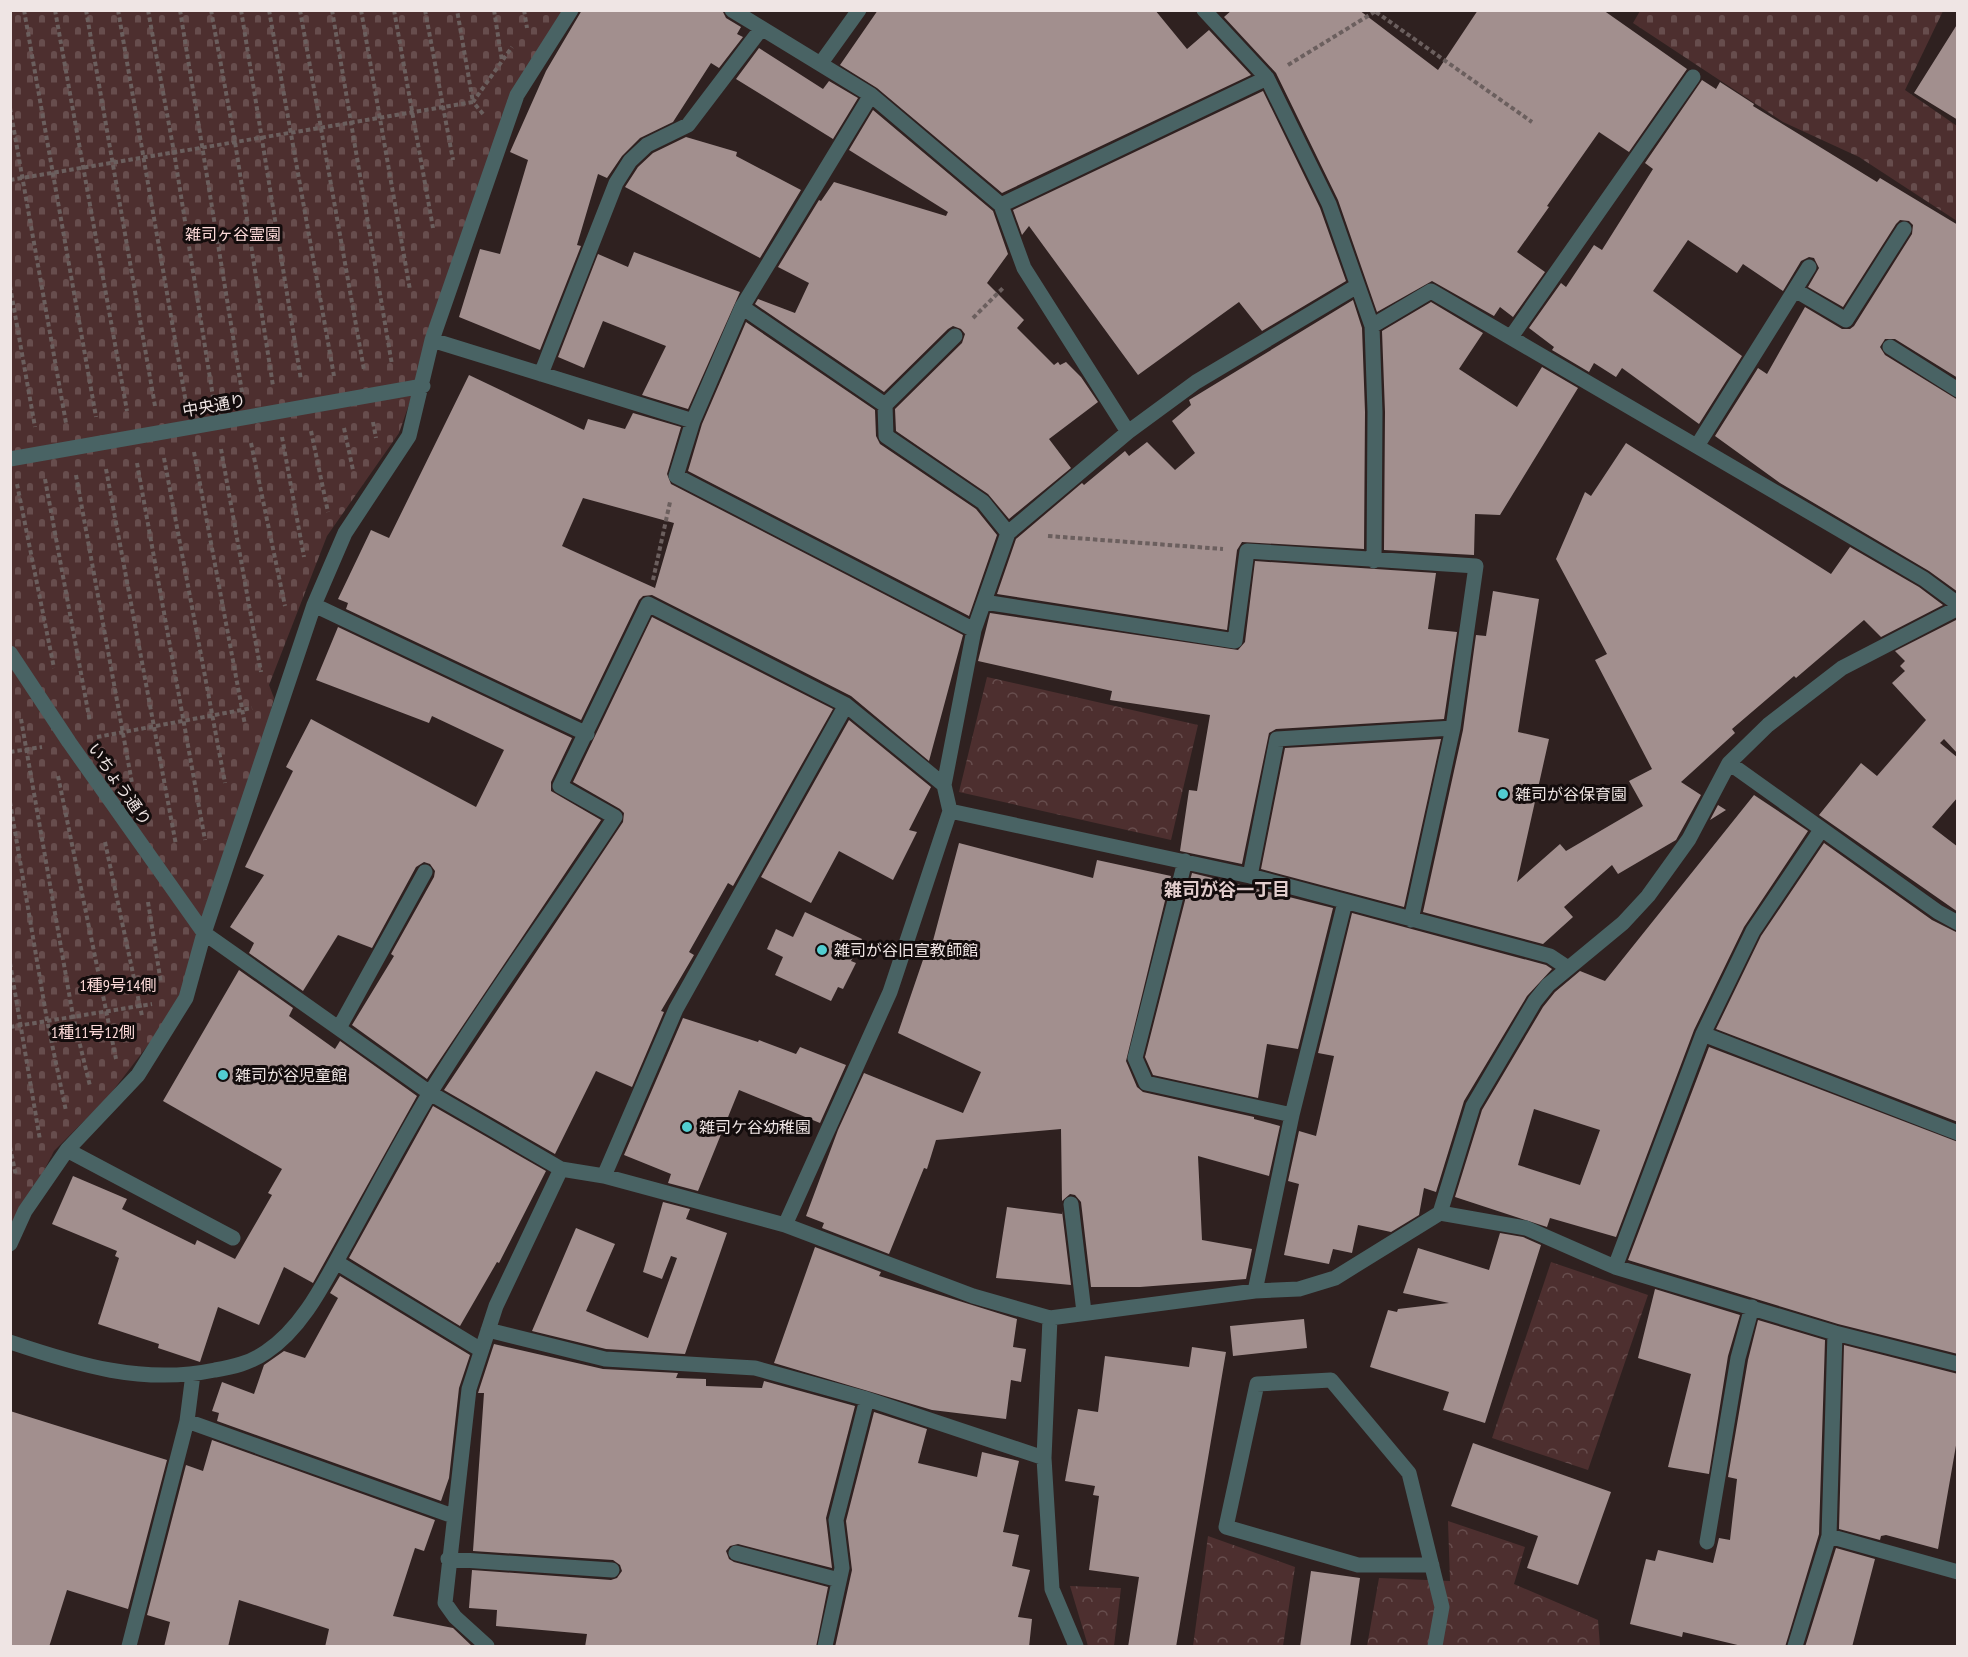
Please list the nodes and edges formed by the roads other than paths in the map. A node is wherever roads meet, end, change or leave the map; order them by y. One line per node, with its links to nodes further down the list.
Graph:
1 (571, 10): 19 (street)
2 (732, 10): 5 (street)
3 (859, 10): 6 (street)
4 (1204, 10): 8 (street)
5 (761, 29): 6 (street); 21 (street)
6 (821, 63): 9 (street)
7 (1693, 77): 18 (street)
8 (1267, 78): 10 (street); 13 (street)
9 (871, 95): 10 (street); 15 (street)
10 (1001, 206): 26 (street)
11 (1904, 229): 14 (street)
12 (1809, 267): 14 (street)
13 (1357, 286): 16 (street); 26 (street)
14 (1795, 290): 27 (street)
15 (742, 307): 24 (street); 25 (street)
16 (1372, 326): 18 (street); 30 (street)
17 (955, 336): 24 (street)
18 (1511, 337): 27 (street)
19 (432, 340): 21 (street); 22 (street)
20 (1890, 347): 23 (street)
21 (541, 374): 25 (street)
22 (423, 386): 28 (street, 中央通り); 32 (street)
23 (1958, 390)
24 (885, 405): 29 (street)
25 (693, 421): 34 (street)
26 (1128, 432): 29 (street)
27 (1697, 446): 33 (street)
28 (11, 459)
29 (1008, 533): 31 (street)
30 (1374, 561): 31 (street); 37 (street)
31 (984, 602): 34 (street)
32 (314, 605): 38 (street); 49 (street)
33 (1958, 606): 39 (street)
34 (974, 630): 40 (street)
35 (10, 653): 49 (street, いちょう通り)
36 (846, 705): 38 (street); 40 (street); 58 (street)
37 (1453, 728): 45 (street); 47 (street)
38 (587, 734): 53 (street)
39 (1729, 763): 42 (street); 50 (street)
40 (944, 784): 41 (street)
41 (950, 811): 43 (street); 61 (street)
42 (1821, 830): 48 (street); 52 (street)
43 (1185, 861): 45 (street); 54 (street)
44 (425, 872): 51 (street)
45 (1250, 876): 46 (street)
46 (1345, 902): 47 (street); 54 (street)
47 (1411, 920): 50 (street)
48 (1958, 922)
49 (204, 933): 51 (street, いちょう通り); 56 (street)
50 (1568, 968): 60 (street)
51 (339, 1028): 53 (street, いちょう通り)
52 (1703, 1034): 55 (street); 65 (street)
53 (430, 1093): 57 (street, いちょう通り); 64 (street)
54 (1292, 1115): 66 (street)
55 (1958, 1133)
56 (67, 1150): 62 (street); 63 (street)
57 (561, 1169): 58 (street); 70 (street)
58 (604, 1176): 61 (street)
59 (1071, 1204): 68 (street)
60 (1440, 1213): 65 (street); 66 (street)
61 (785, 1225): 69 (street)
62 (233, 1238)
63 (10, 1244)
64 (336, 1262): 73 (street); 75 (street)
65 (1615, 1267): 67 (street)
66 (1256, 1291): 68 (street)
67 (1752, 1307): 71 (street); 81 (street)
68 (1084, 1312): 69 (street)
69 (1050, 1318): 78 (street)
70 (488, 1330): 73 (street); 76 (street)
71 (1835, 1333): 74 (street); 80 (street)
72 (10, 1342): 75 (street)
73 (482, 1350): 79 (street)
74 (1958, 1364)
75 (194, 1374): 77 (street)
76 (867, 1399): 78 (street); 87 (street)
77 (187, 1421): 79 (street); 88 (street)
78 (1044, 1458): 91 (street)
79 (453, 1516): 83 (street)
80 (1829, 1536): 86 (street); 93 (street)
81 (1707, 1542)
82 (736, 1553): 87 (street)
83 (448, 1559): 85 (street); 89 (street)
84 (1431, 1565): 84 (street); 92 (street)
85 (612, 1570)
86 (1958, 1572)
87 (839, 1580): 90 (street)
88 (129, 1647)
89 (487, 1647)
90 (825, 1647)
91 (1076, 1647)
92 (1435, 1647)
93 (1795, 1647)

